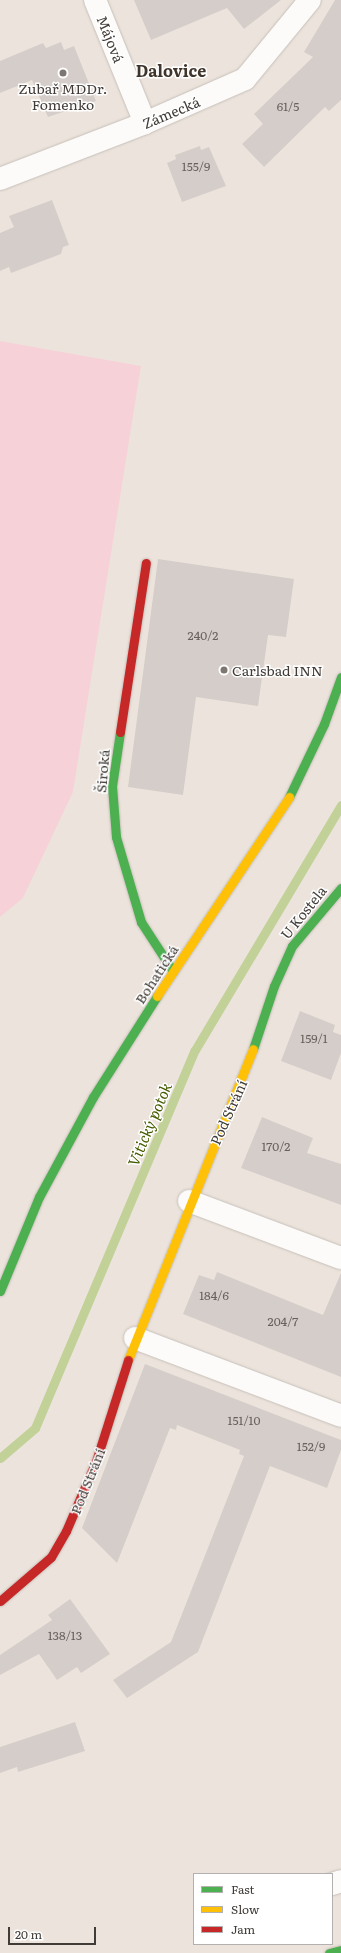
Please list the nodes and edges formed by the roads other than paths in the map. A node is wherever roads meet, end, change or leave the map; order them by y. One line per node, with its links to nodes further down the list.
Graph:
1 (96, 0): 3 (street, Májová)
2 (310, 0): 3 (street, Zámecká)
3 (145, 123): 4 (street, Zámecká)
4 (0, 180)
5 (146, 563): 8 (main road, Široká)
6 (341, 677): 8 (main road, Bohatická)
7 (341, 888): 9 (main road, U Kostela)
8 (173, 971): 12 (main road, Bohatická)
9 (262, 1021): 10 (main road, Pod Strání)
10 (189, 1201): 11 (street); 13 (main road, Pod Strání)
11 (341, 1258)
12 (0, 1291)
13 (134, 1338): 14 (street); 15 (main road, Pod Strání)
14 (341, 1416)
15 (0, 1600)
16 (341, 1950): 17 (main road)
17 (328, 1953)

